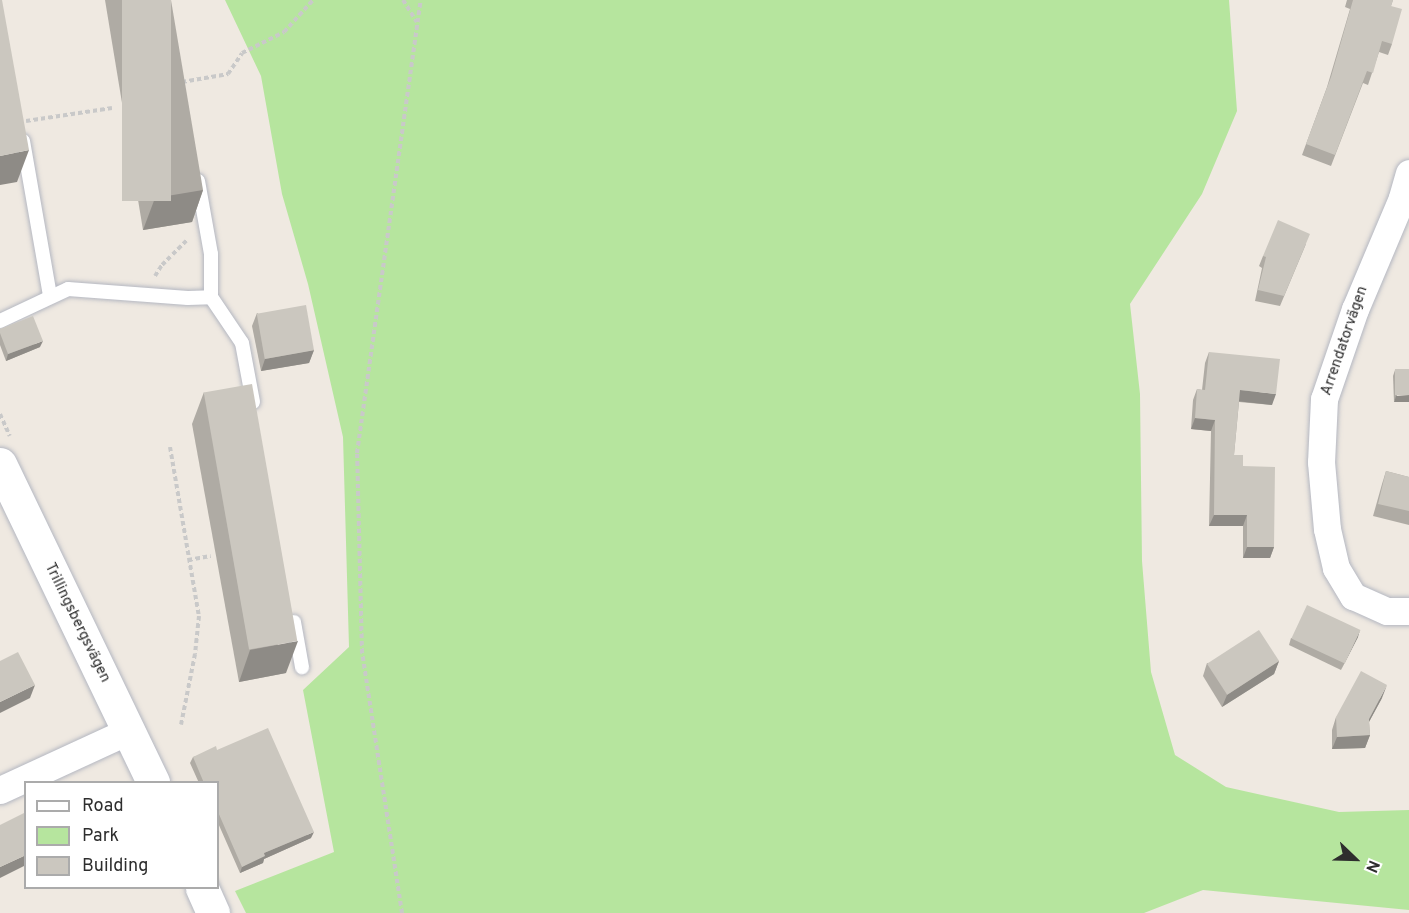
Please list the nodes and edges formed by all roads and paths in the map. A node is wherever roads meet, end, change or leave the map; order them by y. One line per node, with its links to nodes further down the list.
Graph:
1 (314, 0): 5 (path)
2 (403, 0): 4 (path)
3 (421, 0): 4 (path)
4 (417, 23): 29 (path)
5 (181, 82)
6 (112, 108): 7 (path)
7 (20, 122): 12 (lane)
8 (196, 172): 10 (lane)
9 (1409, 173): 21 (street, Arrendatorvägen)
10 (205, 222): 11 (path); 13 (lane)
11 (144, 294): 12 (lane); 13 (lane)
12 (50, 296): 14 (lane)
13 (211, 297): 15 (lane)
14 (0, 321)
15 (257, 421)
16 (170, 447): 19 (path)
17 (0, 464): 24 (street, Trillingsbergsvägen)
18 (211, 556): 19 (path)
19 (188, 561): 23 (path)
20 (292, 608): 22 (lane)
21 (1409, 611)
22 (303, 667)
23 (181, 725)
24 (128, 730): 25 (street, Trillingsbergsvägen); 26 (street)
25 (152, 781)
26 (0, 790)
27 (202, 889): 28 (street)
28 (213, 913)
29 (402, 913)

